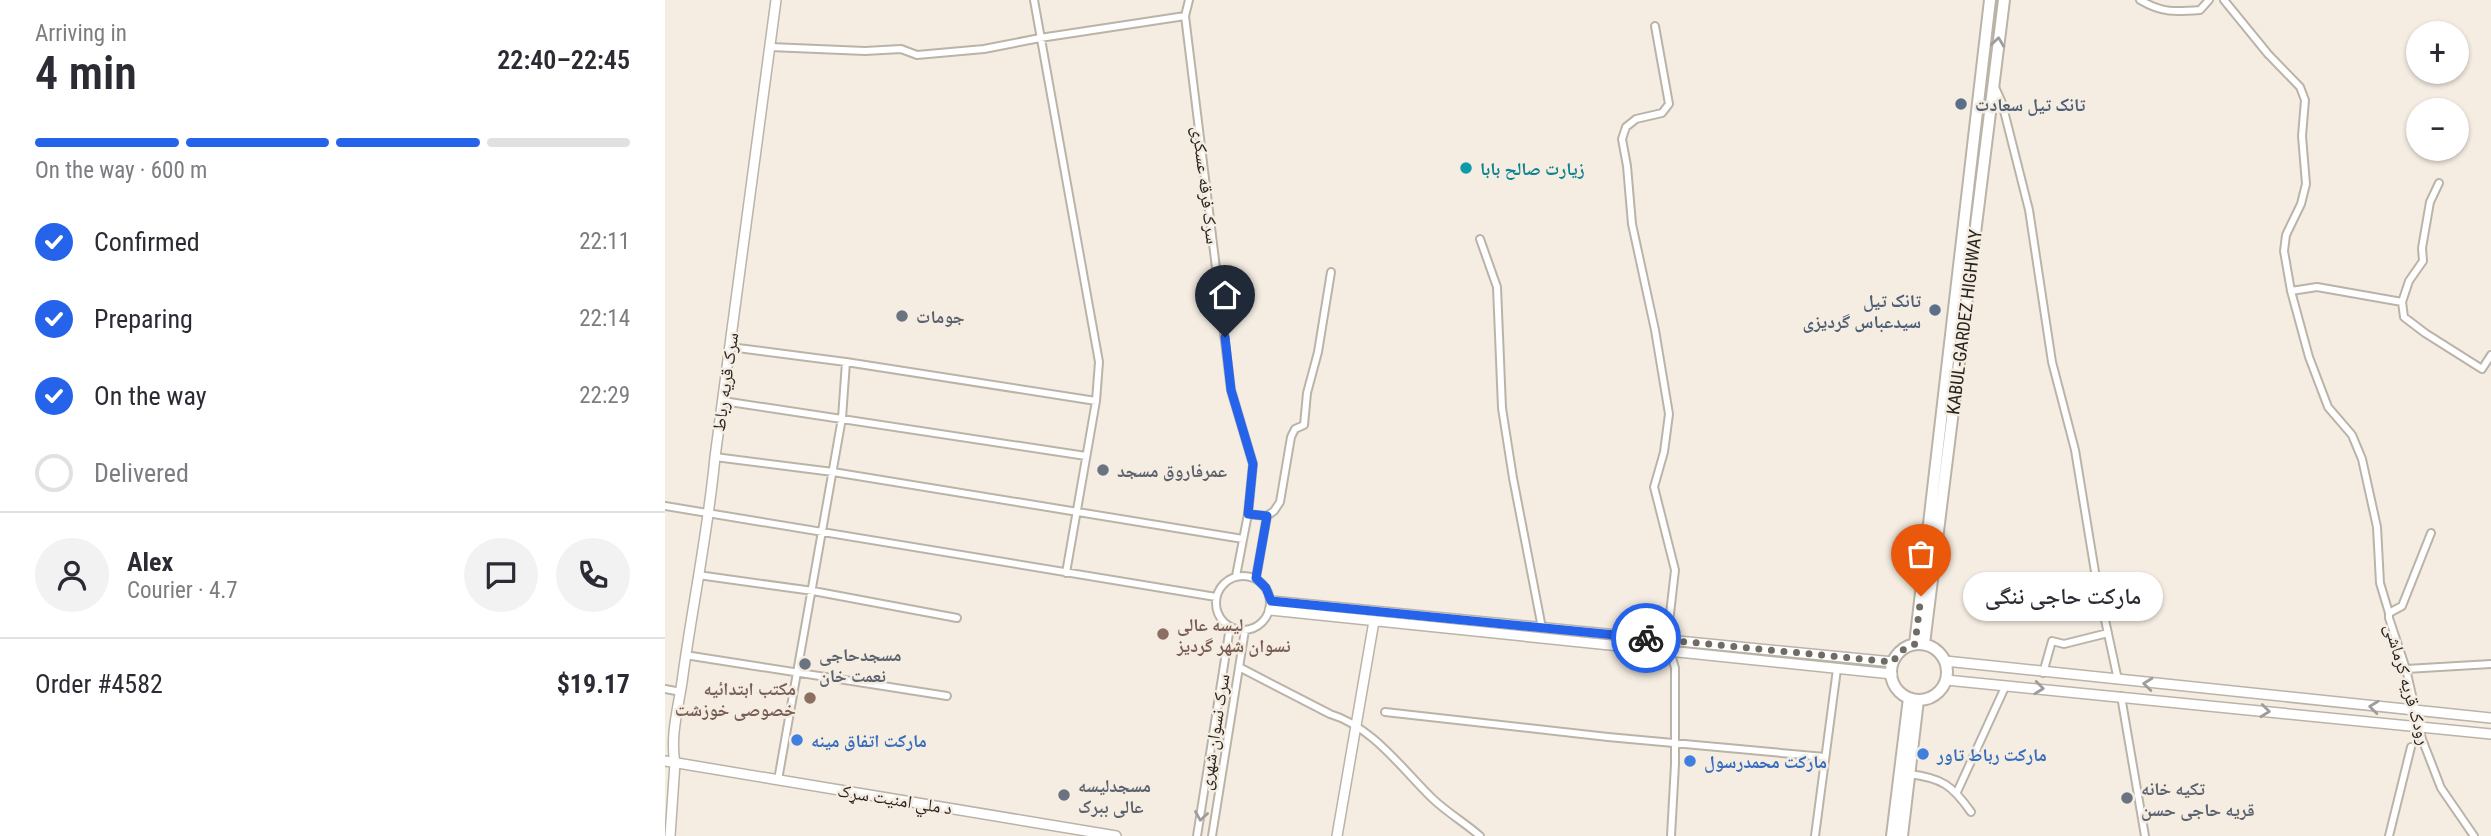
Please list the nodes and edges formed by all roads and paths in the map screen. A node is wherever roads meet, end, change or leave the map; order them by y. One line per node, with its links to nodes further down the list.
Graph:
1 (776, 0): 12 (street, سرک قریه رباط)
2 (1034, 0): 11 (street)
3 (1189, 0): 9 (street, سرک فرقه عسکری)
4 (1990, 0): 51 (highway, KABUL-GARDEZ HIGHWAY)
5 (2004, 0): 13 (highway, KABUL-GARDEZ HIGHWAY, one-way to 5)
6 (2140, 0): 7 (street)
7 (2209, 0)
8 (2224, 0): 17 (street)
9 (1185, 16): 11 (street); 31 (street, سرک فرقه عسکری)
10 (1655, 26): 50 (street)
11 (1040, 38): 12 (street); 23 (street)
12 (770, 47): 19 (street, سرک قریه رباط)
13 (1993, 82): 49 (street); 51 (highway, KABUL-GARDEZ HIGHWAY)
14 (2439, 184): 18 (street)
15 (1480, 239): 47 (street)
16 (1331, 272): 32 (street)
17 (2291, 291): 18 (street); 43 (street)
18 (2402, 302): 20 (street)
19 (730, 347): 21 (street); 22 (street, سرک قریه رباط)
20 (2491, 355)
21 (846, 362): 23 (street); 24 (street)
22 (723, 401): 24 (street); 26 (street, سرک قریه رباط)
23 (1096, 401): 25 (street)
24 (842, 418): 25 (street); 27 (street)
25 (1086, 456): 29 (street)
26 (715, 457): 27 (street); 30 (street, سرک قریه رباط)
27 (833, 472): 29 (street); 33 (street)
28 (665, 506): 30 (street)
29 (1076, 513): 35 (street); 36 (street)
30 (709, 514): 33 (street); 37 (street, سرک قریه رباط)
31 (1248, 514): 32 (street); 35 (street, سرک فرقه عسکری)
32 (1267, 516): 39 (street)
33 (823, 532): 36 (street); 40 (street)
34 (2431, 533): 43 (street, رودک قریه کرماشی)
35 (1243, 539): 38 (street, سرک فرقه عسکری)
36 (1066, 573): 41 (street)
37 (698, 575): 40 (street); 53 (street, سرک قریه رباط)
38 (1236, 576): 39 (street); 41 (street)
39 (1256, 578): 42 (street)
40 (813, 591): 44 (street); 61 (street)
41 (1216, 597): 46 (street)
42 (1270, 606): 45 (street); 47 (street); 48 (street)
43 (2389, 613): 59 (street, رودک قریه کرماشی)
44 (957, 618)
45 (1374, 621): 52 (street); 74 (street)
46 (1230, 627): 48 (street); 87 (street, سرک نسوان شهری, one-way to 87)
47 (1542, 628): 50 (street)
48 (1245, 630): 57 (street, سرک نسوان شهری)
49 (2108, 633): 60 (street); 64 (street)
50 (1667, 640): 52 (street); 54 (street)
51 (1920, 644): 54 (highway); 55 (highway)
52 (1670, 651): 58 (street); 77 (street)
53 (685, 655): 61 (street); 67 (street, سرک قریه رباط)
54 (1893, 662): 62 (highway)
55 (1945, 662): 60 (street); 63 (highway)
56 (2491, 664): 59 (street)
57 (1239, 667): 74 (street); 88 (street, سرک نسوان شهری)
58 (1837, 669): 62 (street); 79 (street)
59 (2406, 669): 71 (street, رودک قریه کرماشی)
60 (2043, 673): 64 (street)
61 (797, 674): 68 (street); 82 (street)
62 (1892, 674): 70 (highway)
63 (1946, 680): 65 (street); 70 (highway)
64 (2118, 680): 71 (street, one-way to 64)
65 (2006, 685): 69 (street, one-way to 69); 83 (street)
66 (665, 689): 67 (street)
67 (681, 692): 80 (street, سرک قریه رباط)
68 (947, 696)
69 (2121, 696): 75 (street, one-way to 75); 95 (street)
70 (1913, 699): 81 (highway); 93 (highway)
71 (2416, 711): 73 (street); 75 (street, رودک قریه کرماشی)
72 (1385, 712): 77 (street)
73 (2491, 718)
74 (1356, 725): 89 (street); 90 (street)
75 (2419, 727): 76 (street); 97 (street, رودک قریه کرماشی)
76 (2491, 734)
77 (1675, 742): 79 (street); 91 (street)
78 (2411, 747): 96 (street)
79 (1825, 757): 92 (street)
80 (670, 762): 82 (street, د ملي امنیت سړک); 85 (street, سرک قریه رباط)
81 (1909, 774): 83 (street); 94 (highway)
82 (778, 780): 86 (street, د ملي امنیت سړک)
83 (1957, 792): 84 (street)
84 (1971, 812)
85 (670, 836)
86 (1116, 836)
87 (1197, 836)
88 (1212, 836)
89 (1337, 836)
90 (1480, 836)
91 (1671, 836)
92 (1815, 836)
93 (1892, 836)
94 (1902, 836)
95 (2145, 836)
96 (2389, 836)
97 (2475, 836)

